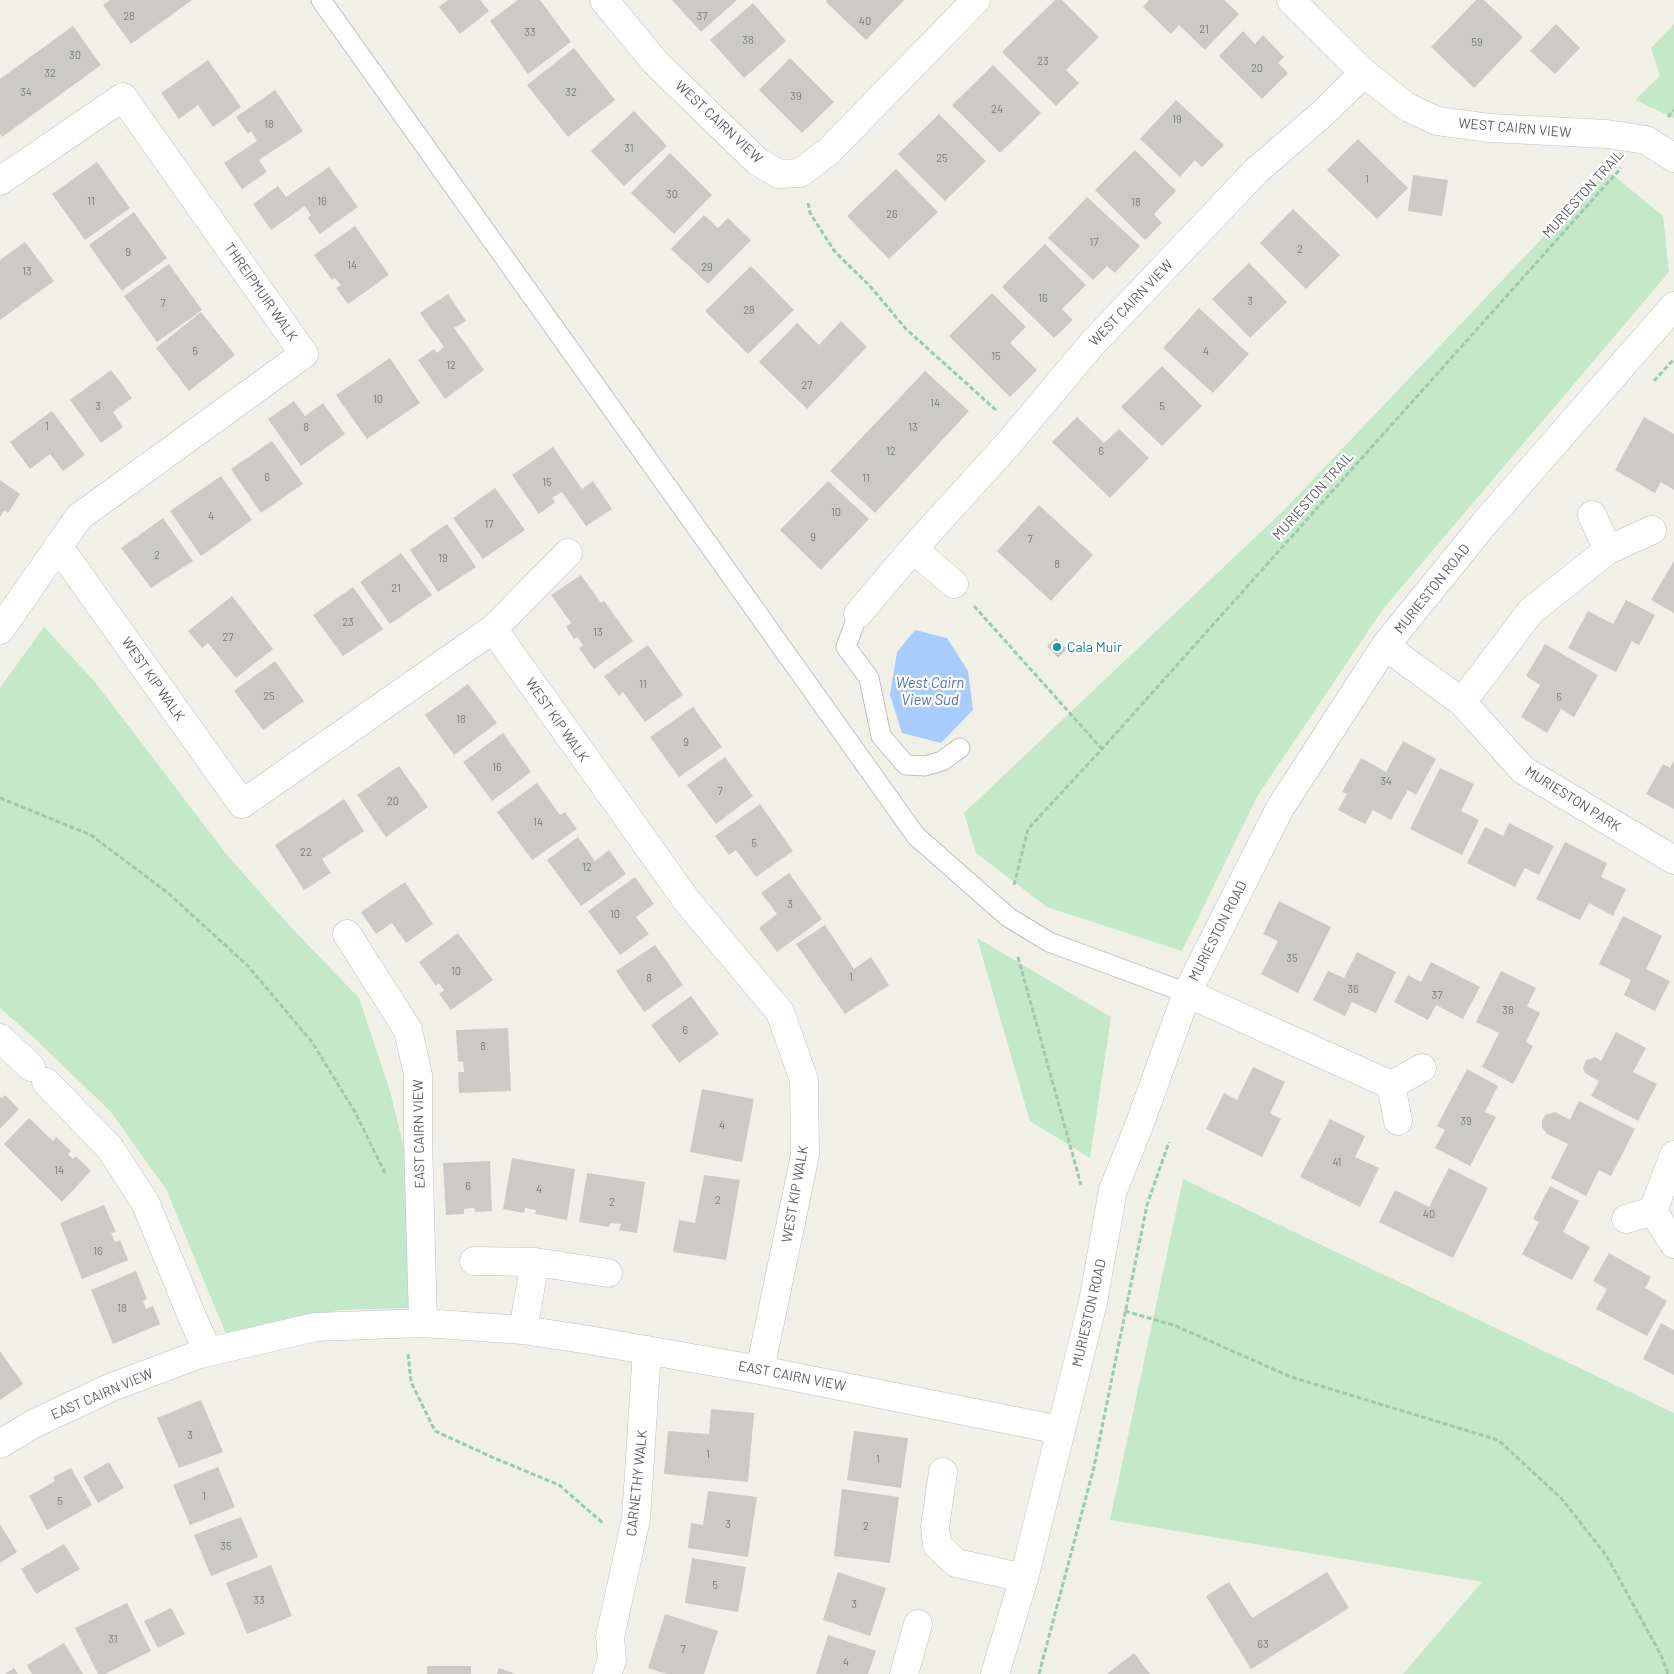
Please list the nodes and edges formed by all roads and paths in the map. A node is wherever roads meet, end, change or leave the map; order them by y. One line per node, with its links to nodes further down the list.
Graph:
1 (321, 0): 31 (lane)
2 (604, 0): 9 (street, WEST CAIRN VIEW)
3 (976, 0): 9 (street)
4 (1291, 0): 5 (street, WEST CAIRN VIEW)
5 (1364, 73): 7 (street, WEST CAIRN VIEW); 14 (street, WEST CAIRN VIEW)
6 (1674, 110): 7 (path, MURIESTON TRAIL)
7 (1646, 140): 8 (street, WEST CAIRN VIEW); 28 (path, MURIESTON TRAIL)
8 (1674, 158)
9 (800, 173): 14 (path)
10 (0, 182): 17 (street, THREIPMUIR WALK)
11 (1674, 306): 25 (street, MURIESTON ROAD)
12 (1674, 359): 13 (path)
13 (1654, 381)
14 (1019, 431): 18 (street, WEST CAIRN VIEW)
15 (1592, 515): 19 (street)
16 (1652, 530): 19 (street)
17 (58, 546): 23 (street, WEST KIP WALK); 24 (street)
18 (913, 548): 21 (street); 22 (street, WEST CAIRN VIEW)
19 (1608, 550): 26 (street)
20 (568, 553): 23 (street)
21 (954, 584): 28 (path)
22 (858, 614): 27 (lane)
23 (493, 629): 54 (street, WEST KIP WALK)
24 (0, 630)
25 (1385, 646): 26 (street, MURIESTON PARK); 33 (street, MURIESTON ROAD)
26 (1462, 702): 30 (street, MURIESTON PARK)
27 (960, 748)
28 (1102, 749): 31 (path, MURIESTON TRAIL)
29 (0, 798): 41 (path)
30 (1674, 860)
31 (1008, 917): 33 (lane); 39 (path)
32 (347, 934): 50 (street, EAST CAIRN VIEW)
33 (1187, 992): 36 (street); 48 (street, MURIESTON ROAD)
34 (0, 1038): 53 (street)
35 (1422, 1068): 36 (street)
36 (1390, 1085): 37 (street)
37 (1398, 1121)
38 (1172, 1133): 49 (path)
39 (1068, 1138)
40 (1674, 1155): 42 (street)
41 (388, 1183)
42 (1653, 1211): 43 (street); 44 (street)
43 (1626, 1219)
44 (1674, 1244)
45 (474, 1261): 46 (street)
46 (535, 1262): 47 (street); 51 (street)
47 (608, 1273)
48 (1093, 1302): 49 (path); 55 (street, MURIESTON ROAD)
49 (1126, 1311): 64 (path); 65 (path)
50 (413, 1324): 51 (street, EAST CAIRN VIEW); 53 (street, EAST CAIRN VIEW); 58 (path)
51 (523, 1330): 52 (street, EAST CAIRN VIEW)
52 (648, 1350): 54 (street, EAST CAIRN VIEW); 58 (street, CARNETHY WALK)
53 (208, 1352): 56 (street, EAST CAIRN VIEW)
54 (760, 1370): 55 (street, EAST CAIRN VIEW)
55 (1060, 1430): 59 (street, MURIESTON ROAD)
56 (0, 1444)
57 (943, 1472): 59 (street)
58 (631, 1540): 61 (street, CARNETHY WALK)
59 (1024, 1578): 63 (street, MURIESTON ROAD)
60 (918, 1624): 62 (street)
61 (607, 1674)
62 (904, 1674)
63 (996, 1674)
64 (1039, 1674)
65 (1668, 1674)

